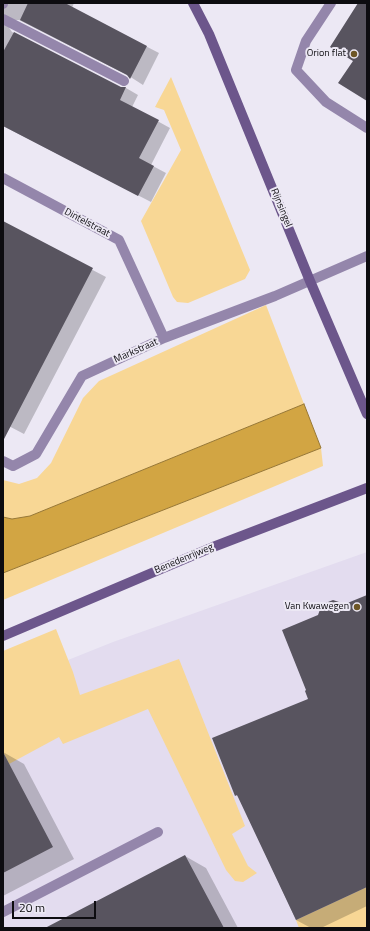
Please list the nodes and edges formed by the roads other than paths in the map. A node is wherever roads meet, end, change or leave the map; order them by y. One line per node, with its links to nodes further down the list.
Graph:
1 (193, 3): 8 (street, Rijnsingel)
2 (331, 3): 5 (street)
3 (3, 19): 4 (street)
4 (124, 81)
5 (367, 128)
6 (3, 178): 9 (street, Dintelstraat)
7 (367, 256): 8 (street, Markstraat)
8 (310, 281): 9 (street, Markstraat); 10 (street, Rijnsingel)
9 (164, 338): 11 (street, Markstraat)
10 (367, 414)
11 (3, 461)
12 (367, 488): 13 (street, Benedenrijweg)
13 (3, 636)
14 (158, 832): 15 (street)
15 (3, 912)

